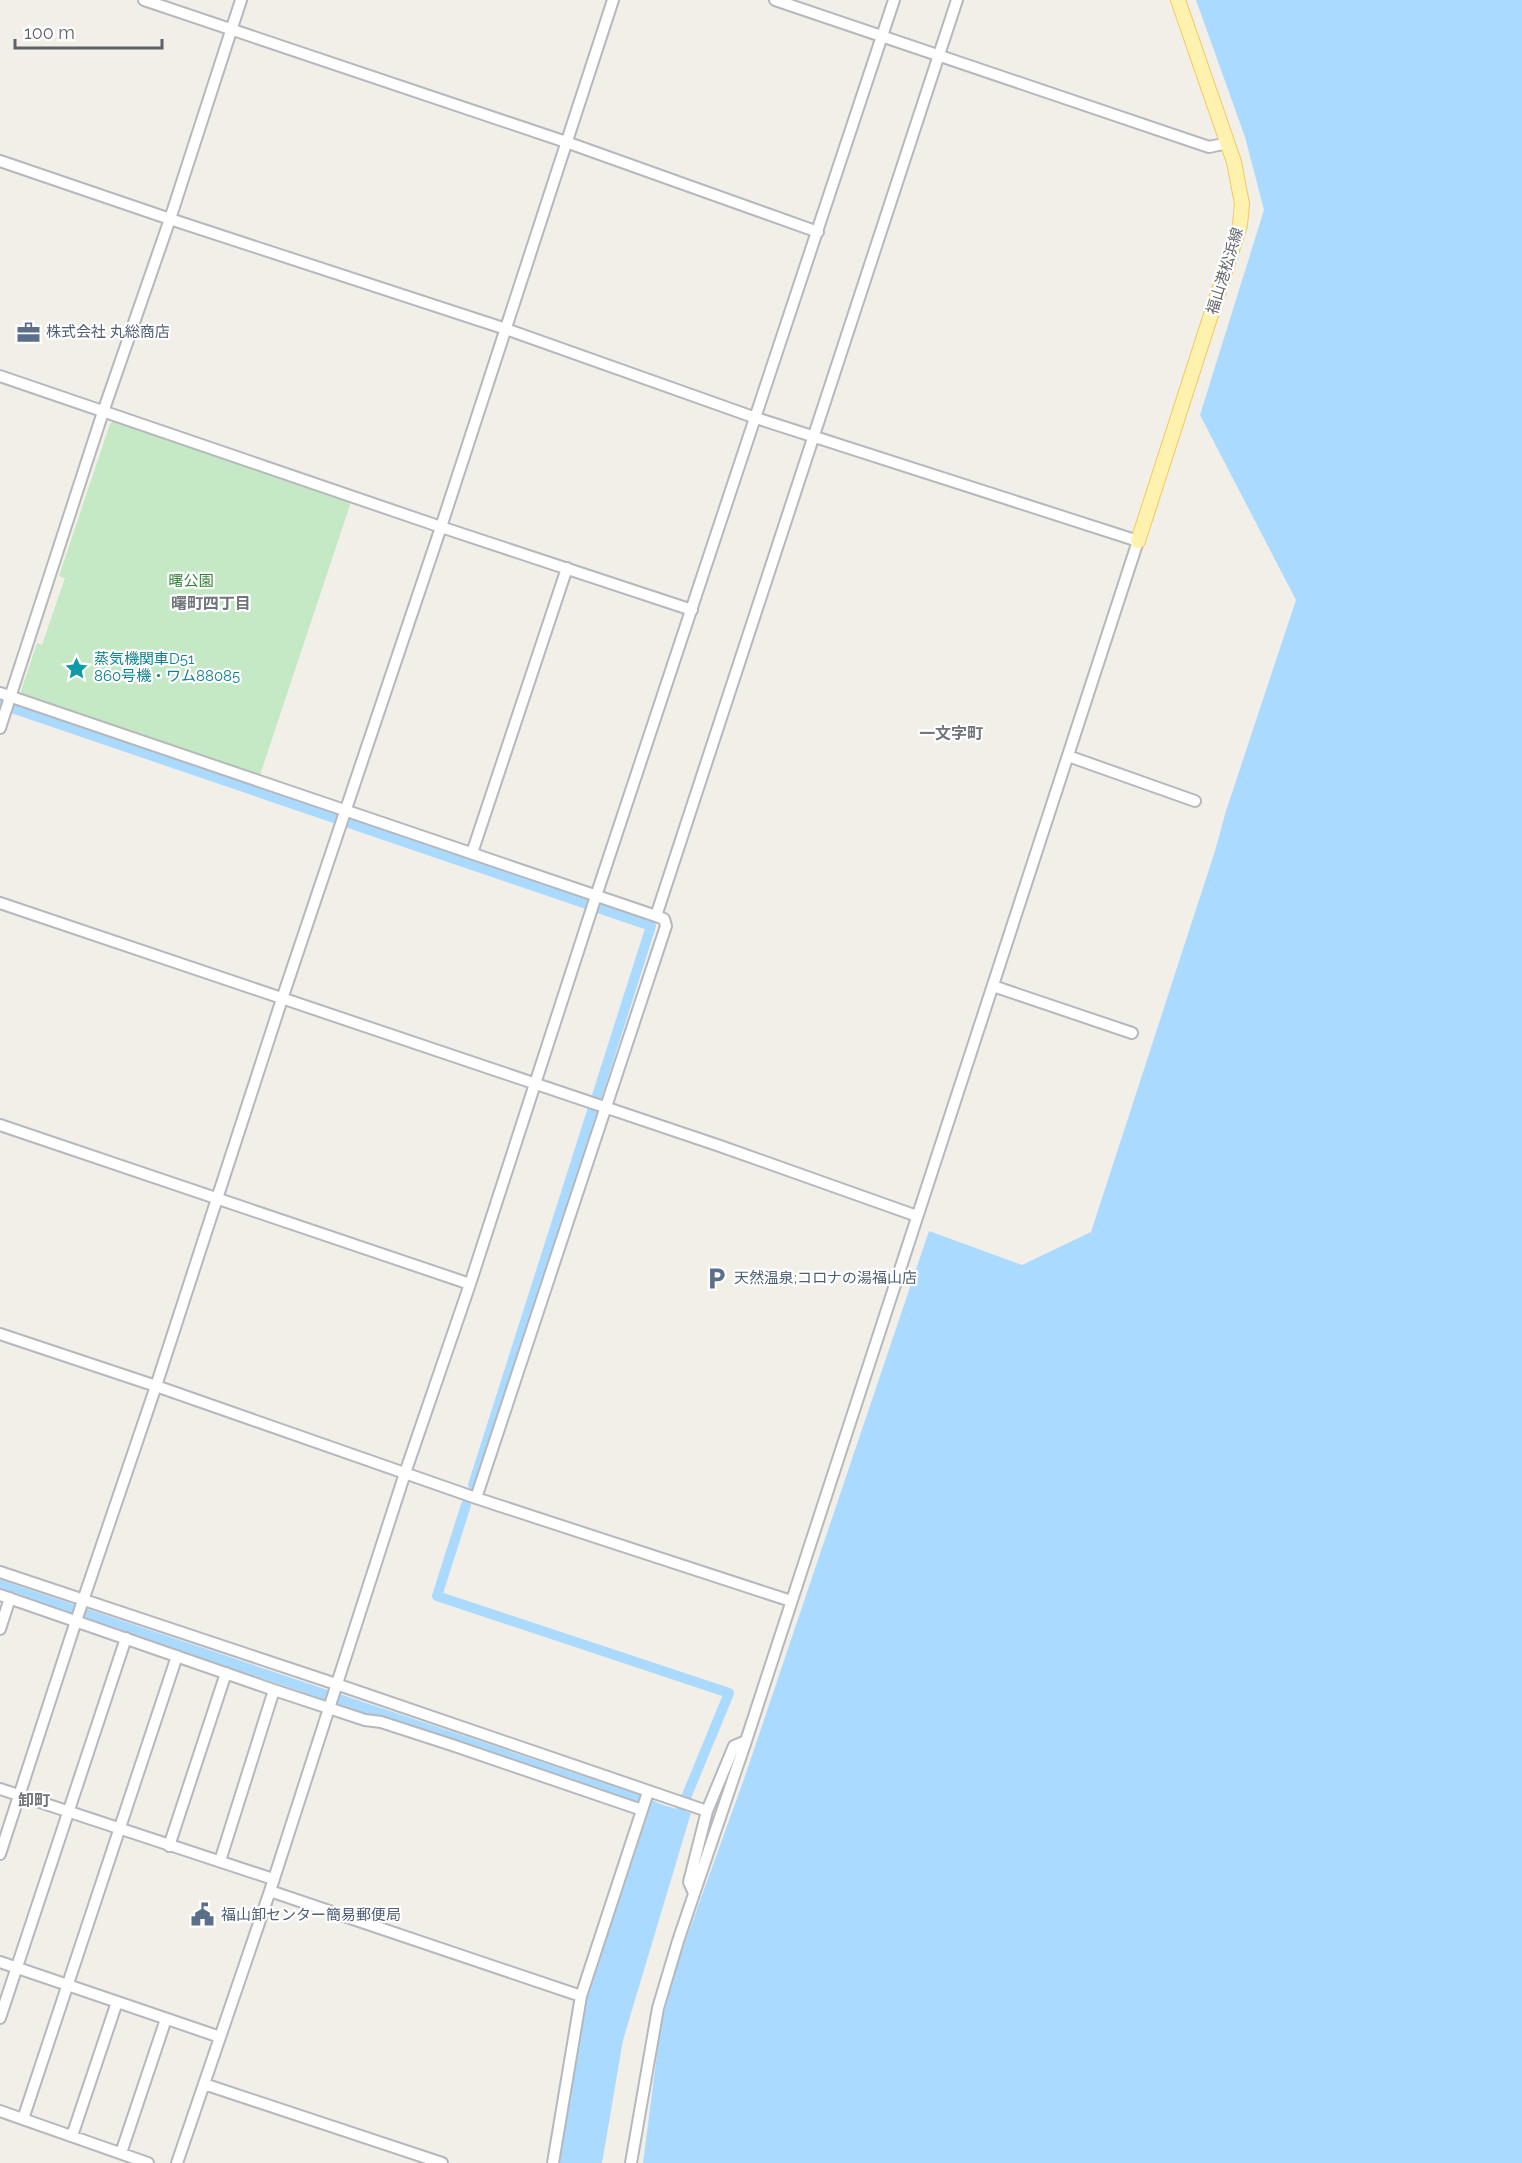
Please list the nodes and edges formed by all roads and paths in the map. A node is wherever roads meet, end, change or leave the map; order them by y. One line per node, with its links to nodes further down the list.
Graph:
1 (144, 0): 8 (street)
2 (240, 0): 8 (street)
3 (613, 0): 11 (street)
4 (775, 0): 9 (street)
5 (894, 0): 9 (street)
6 (957, 0): 10 (street)
7 (1178, 0): 12 (main road, 福山港松浜線)
8 (231, 29): 11 (street); 14 (street)
9 (882, 36): 10 (street); 15 (street)
10 (939, 56): 12 (street); 20 (street)
11 (566, 142): 15 (street); 16 (street)
12 (1228, 143): 22 (main road, 福山港松浜線)
13 (0, 161): 14 (street)
14 (170, 219): 16 (street); 18 (street)
15 (818, 232): 19 (street)
16 (506, 329): 19 (street); 21 (street)
17 (0, 376): 18 (street)
18 (104, 412): 21 (street); 25 (street)
19 (756, 418): 20 (street); 24 (street)
20 (813, 437): 22 (street); 33 (street)
21 (441, 527): 23 (street); 29 (street)
22 (1138, 541): 27 (street)
23 (567, 568): 24 (street); 30 (street)
24 (692, 610): 31 (street)
25 (5, 695): 26 (street); 29 (street)
26 (0, 728)
27 (1068, 756): 28 (street); 34 (street)
28 (1195, 801)
29 (342, 817): 30 (street); 35 (street)
30 (472, 853): 31 (street)
31 (595, 898): 33 (street); 37 (street)
32 (0, 903): 35 (street)
33 (656, 916): 38 (street)
34 (993, 986): 36 (street); 41 (street)
35 (282, 999): 37 (street); 40 (street)
36 (1132, 1034)
37 (535, 1086): 38 (street); 42 (street)
38 (603, 1108): 41 (street); 46 (street)
39 (0, 1125): 40 (street)
40 (217, 1198): 42 (street); 44 (street)
41 (917, 1216): 49 (street)
42 (470, 1284): 45 (street)
43 (0, 1334): 44 (street)
44 (156, 1386): 45 (street); 50 (street)
45 (405, 1473): 46 (street); 55 (street)
46 (476, 1498): 49 (street)
47 (0, 1572): 50 (street)
48 (5, 1596): 50 (street); 51 (street)
49 (791, 1601): 58 (street)
50 (79, 1610): 52 (street); 55 (street); 60 (street)
51 (0, 1629)
52 (126, 1638): 53 (street); 63 (street)
53 (177, 1656): 54 (street); 64 (street)
54 (226, 1673): 56 (street); 65 (street)
55 (336, 1687): 57 (street); 61 (street)
56 (274, 1690): 57 (street); 67 (street)
57 (330, 1705): 61 (street); 68 (street)
58 (746, 1741): 62 (street); 69 (street)
59 (0, 1789): 60 (street)
60 (20, 1796): 63 (street); 66 (street)
61 (645, 1802): 62 (street); 73 (street)
62 (707, 1811): 69 (street)
63 (69, 1813): 64 (street); 71 (street)
64 (120, 1830): 65 (street); 72 (street)
65 (169, 1846): 67 (street)
66 (0, 1854)
67 (220, 1862): 68 (street)
68 (272, 1885): 73 (street); 77 (street)
69 (694, 1893): 87 (street)
70 (0, 1962): 71 (street)
71 (16, 1968): 72 (street); 75 (street)
72 (67, 1985): 74 (street); 80 (street)
73 (580, 1996): 86 (street)
74 (117, 2002): 76 (street); 81 (street)
75 (0, 2018)
76 (166, 2019): 77 (street); 82 (street)
77 (220, 2037): 78 (street)
78 (204, 2084): 84 (street); 85 (street)
79 (0, 2111): 80 (street)
80 (23, 2119): 81 (street)
81 (72, 2136): 82 (street)
82 (121, 2153): 83 (street)
83 (148, 2163)
84 (177, 2163)
85 (442, 2163)
86 (553, 2163)
87 (631, 2163)

